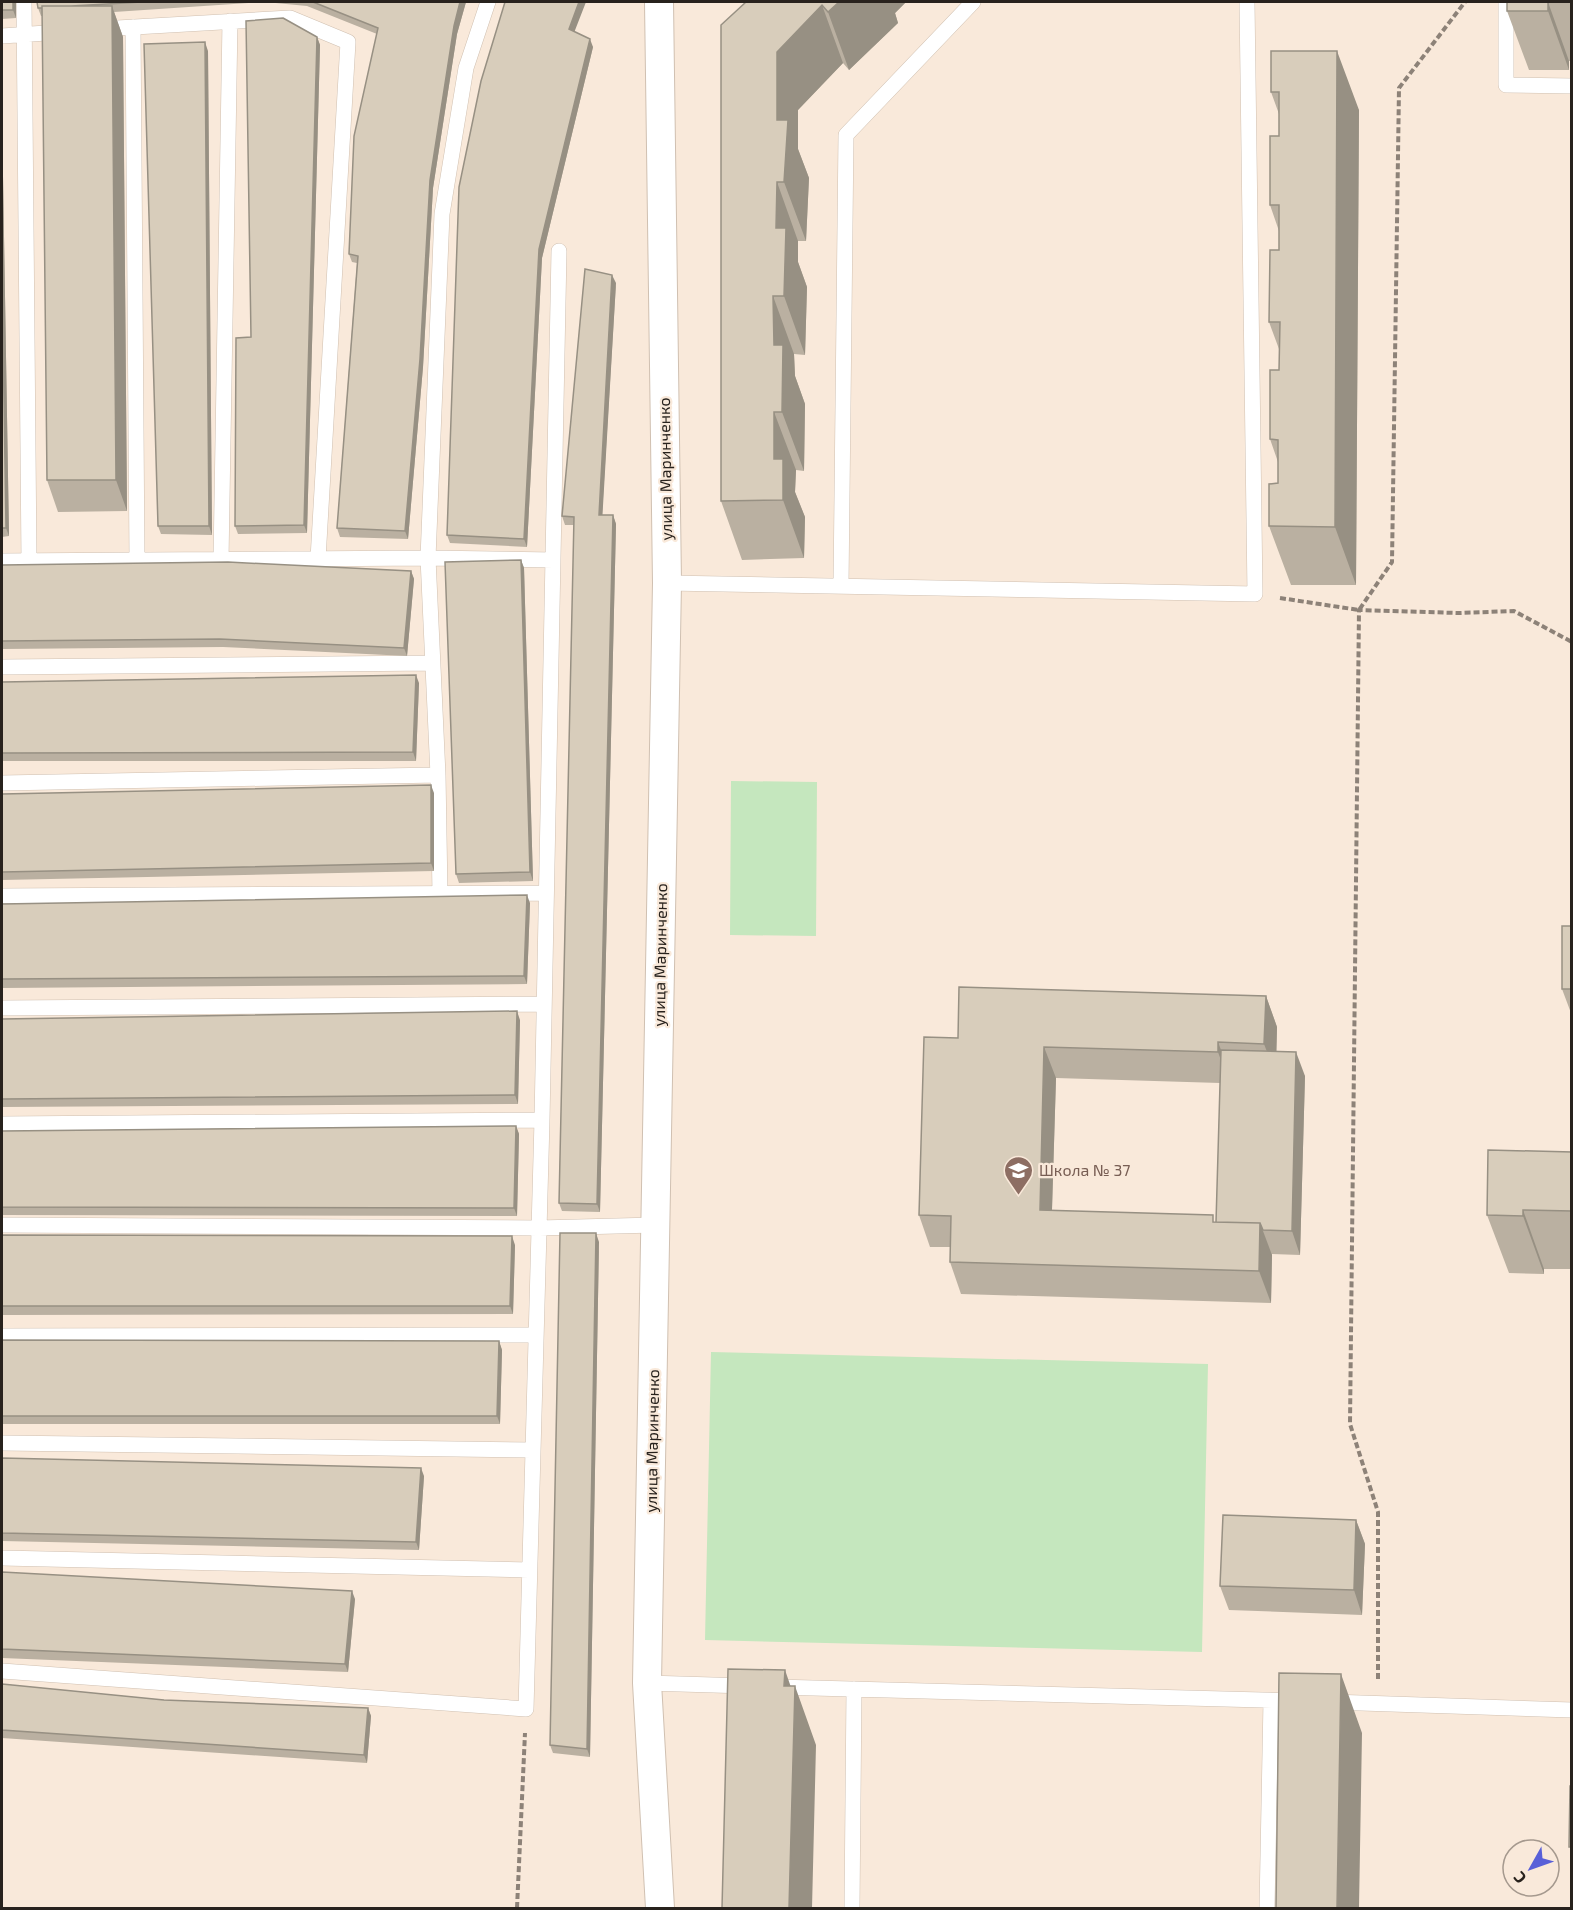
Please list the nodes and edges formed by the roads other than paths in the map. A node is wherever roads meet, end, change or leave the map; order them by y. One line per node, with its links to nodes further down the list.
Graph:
1 (24, 2): 9 (lane)
2 (488, 2): 13 (lane)
3 (659, 2): 20 (street, улица Маринченко)
4 (973, 2): 21 (lane)
5 (1247, 2): 21 (lane)
6 (1506, 2): 11 (lane)
7 (230, 21): 8 (lane); 14 (lane); 16 (lane)
8 (133, 27): 9 (lane); 15 (lane)
9 (24, 34): 10 (lane); 19 (lane)
10 (2, 36)
11 (1572, 86)
12 (559, 251): 17 (lane)
13 (428, 558): 14 (lane); 17 (lane); 22 (lane)
14 (318, 559): 16 (lane)
15 (137, 560): 16 (lane); 19 (lane)
16 (221, 560)
17 (553, 560): 26 (lane)
18 (2, 561): 19 (lane)
19 (29, 561)
20 (667, 583): 21 (lane); 33 (street, улица Маринченко)
21 (841, 586)
22 (432, 663): 23 (lane); 24 (lane)
23 (2, 667)
24 (438, 775): 25 (lane); 27 (lane)
25 (2, 783)
26 (546, 893): 27 (lane); 29 (lane)
27 (440, 894): 28 (lane)
28 (2, 896)
29 (544, 1004): 30 (lane); 31 (lane)
30 (2, 1008)
31 (542, 1120): 32 (lane); 35 (lane)
32 (2, 1124)
33 (655, 1225): 35 (lane); 43 (street, улица Маринченко)
34 (2, 1226): 35 (lane)
35 (539, 1228): 36 (lane)
36 (536, 1335): 37 (lane); 39 (lane)
37 (2, 1336)
38 (2, 1443): 39 (lane)
39 (532, 1450): 41 (lane)
40 (2, 1558): 41 (lane)
41 (529, 1570): 42 (lane)
42 (2, 1671)
43 (647, 1683): 44 (lane); 47 (street, улица Маринченко)
44 (854, 1689): 45 (lane); 48 (lane)
45 (1271, 1701): 46 (lane); 49 (lane)
46 (1572, 1710)
47 (660, 1908)
48 (852, 1908)
49 (1267, 1908)

